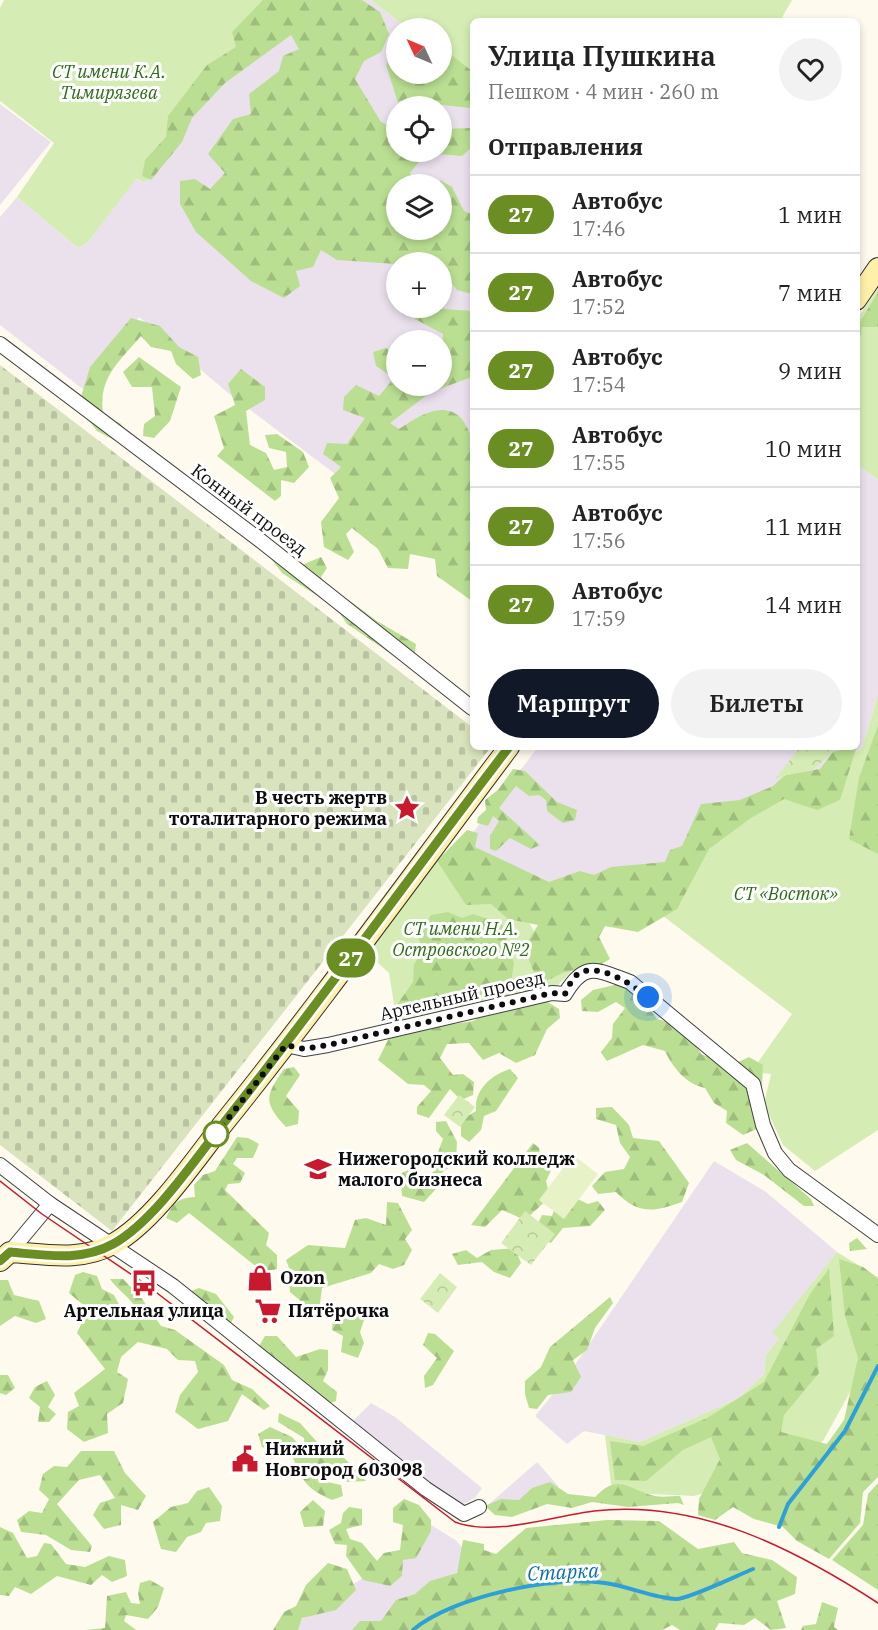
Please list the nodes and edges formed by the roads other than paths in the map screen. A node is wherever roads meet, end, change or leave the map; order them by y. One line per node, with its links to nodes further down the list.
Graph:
1 (878, 268): 2 (street)
2 (860, 294)
3 (0, 344): 4 (street, Конный проезд)
4 (470, 706)
5 (507, 750): 6 (street)
6 (286, 1045): 9 (street, Артельный проезд); 11 (street)
7 (0, 1165): 8 (street)
8 (50, 1204): 10 (street); 11 (street)
9 (878, 1235)
10 (24, 1236): 12 (street); 13 (street)
11 (113, 1244): 12 (street); 14 (street)
12 (41, 1254): 13 (street)
13 (5, 1256)
14 (479, 1508)

